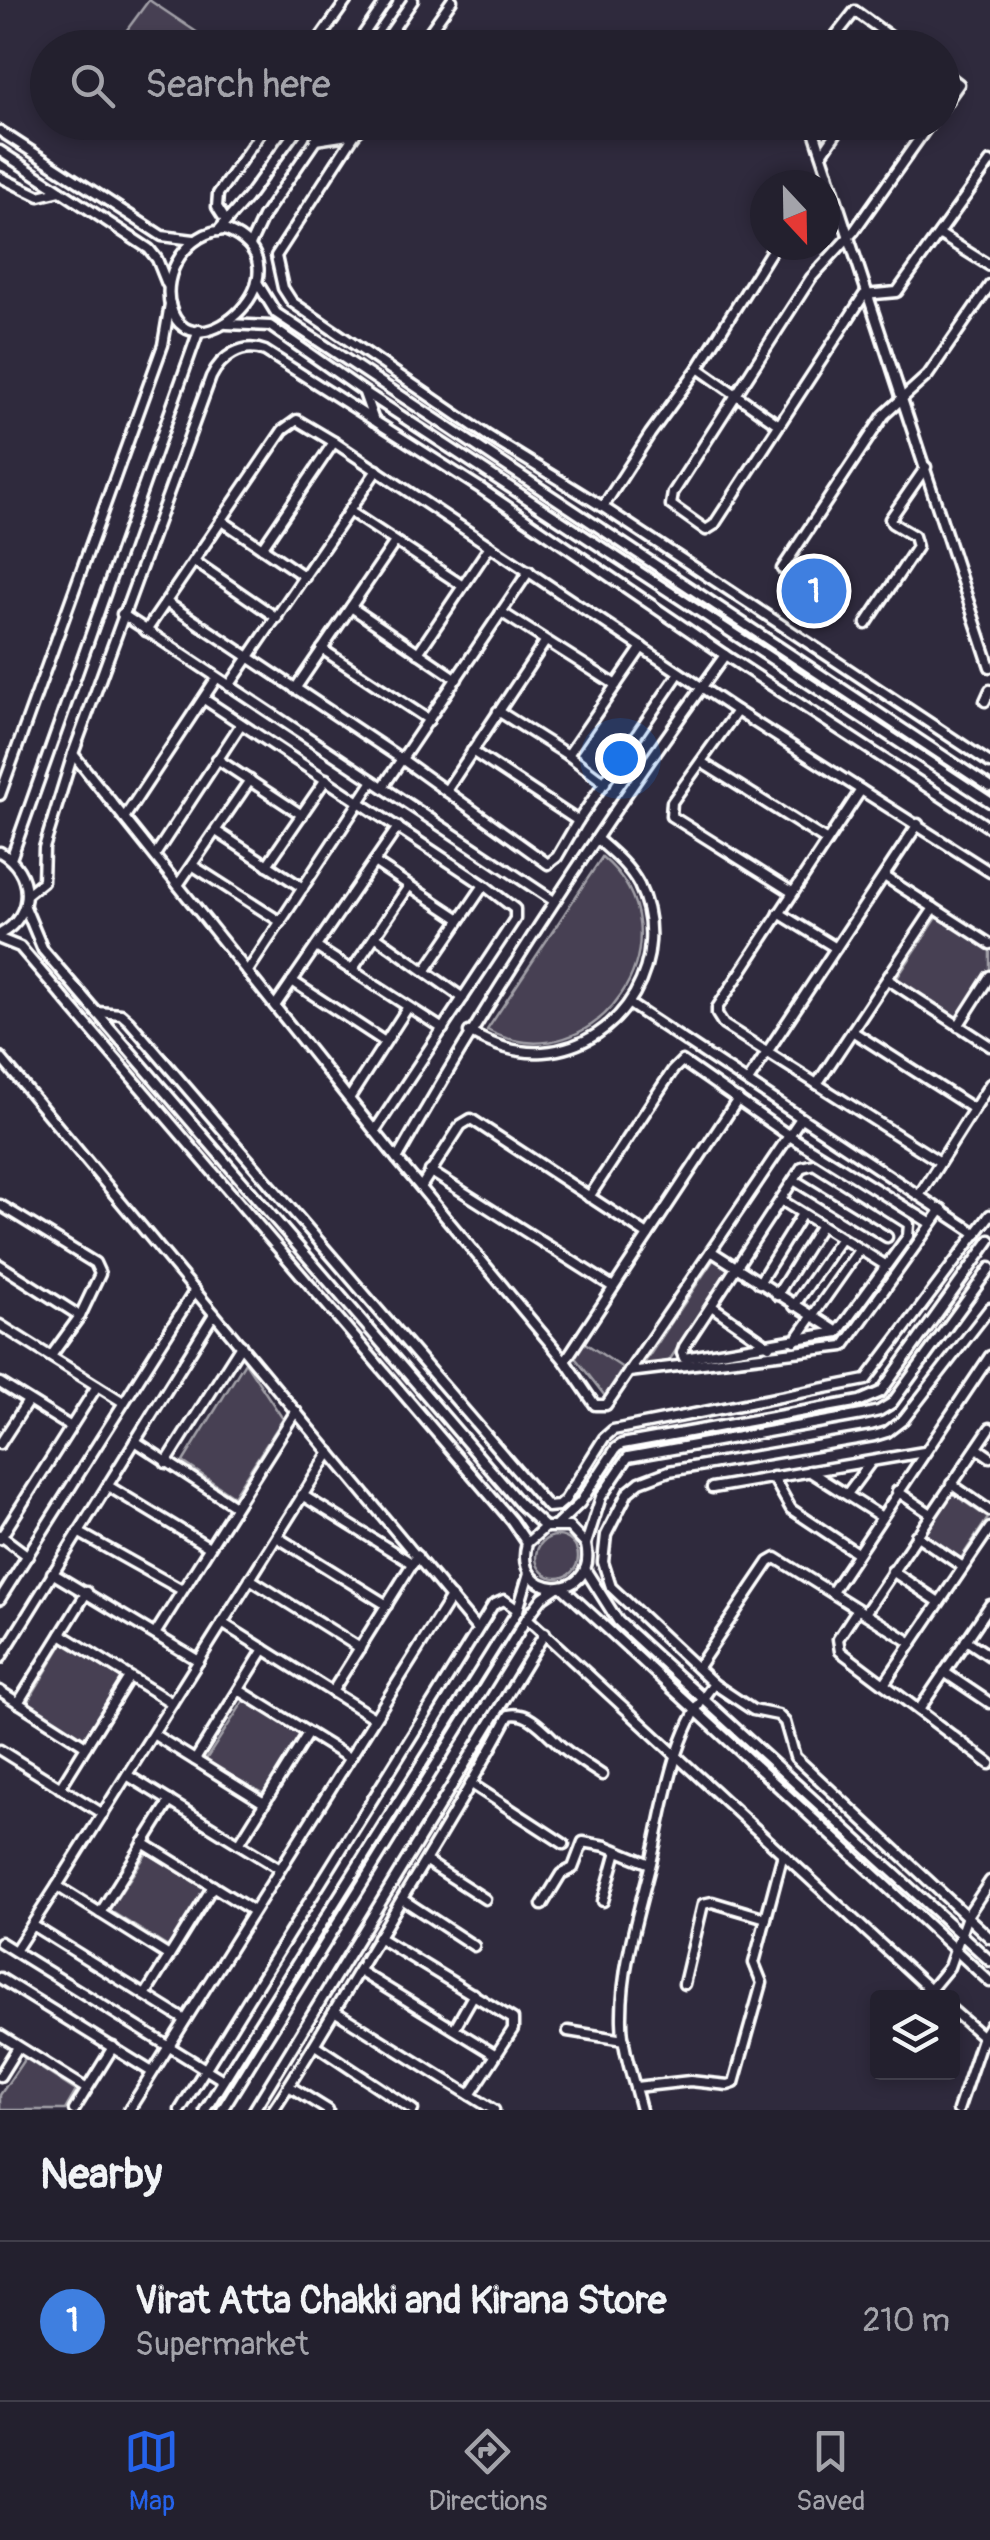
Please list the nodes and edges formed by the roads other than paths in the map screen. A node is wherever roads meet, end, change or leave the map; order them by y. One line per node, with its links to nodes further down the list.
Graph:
1 (347, 0): 5 (street)
2 (387, 0): 6 (street)
3 (412, 0): 7 (street)
4 (452, 0): 8 (street)
5 (326, 30)
6 (366, 30)
7 (392, 30)
8 (431, 30)
9 (840, 30): 10 (street)
10 (879, 30)
11 (0, 131): 30 (street)
12 (256, 140): 26 (street)
13 (287, 140): 26 (street)
14 (316, 140): 31 (street)
15 (351, 140): 42 (street)
16 (817, 140): 20 (street)
17 (832, 140): 20 (street)
18 (918, 140): 29 (street)
19 (0, 151): 24 (street)
20 (822, 154): 22 (street)
21 (990, 162): 28 (street)
22 (827, 170)
23 (0, 177): 24 (street)
24 (60, 190): 36 (street)
25 (840, 209): 29 (street)
26 (226, 220): 27 (street)
27 (218, 230): 30 (street); 31 (street)
28 (939, 234): 33 (street); 37 (street)
29 (849, 236): 37 (street); 45 (street)
30 (195, 240): 36 (street)
31 (250, 245): 34 (street)
32 (766, 260): 41 (street)
33 (990, 266)
34 (257, 282): 39 (street); 43 (street)
35 (990, 285): 46 (street)
36 (168, 288): 38 (street)
37 (868, 293): 46 (street); 48 (street)
38 (170, 304): 40 (street); 106 (street)
39 (226, 324): 40 (street); 44 (street)
40 (199, 330): 120 (street)
41 (698, 368): 45 (street); 52 (street)
42 (395, 374): 43 (street); 52 (street)
43 (387, 386): 103 (street)
44 (364, 392): 47 (street); 108 (street)
45 (736, 395): 48 (street); 48 (street)
46 (904, 397): 50 (street); 59 (street)
47 (374, 422): 66 (street); 74 (street)
48 (779, 424)
49 (334, 442): 51 (street); 54 (street); 57 (street)
50 (926, 467): 68 (street); 76 (street)
51 (377, 470): 53 (street); 56 (street)
52 (603, 508): 97 (street)
53 (349, 511): 55 (street); 61 (street)
54 (221, 520): 57 (street); 58 (street)
55 (395, 542): 62 (street); 64 (street)
56 (490, 546): 60 (street); 62 (street)
57 (262, 548): 61 (street)
58 (194, 561): 63 (street); 67 (street)
59 (782, 568)
60 (529, 571): 65 (street); 71 (street)
61 (305, 577): 67 (street)
62 (462, 586): 73 (street)
63 (166, 602): 69 (street); 75 (street)
64 (351, 607): 72 (street); 73 (street)
65 (502, 612): 70 (street); 79 (street)
66 (122, 614): 69 (street); 92 (street)
67 (277, 618): 75 (street)
68 (866, 624)
69 (146, 631): 78 (street)
70 (545, 642): 80 (street); 87 (street)
71 (642, 647): 77 (street); 80 (street)
72 (322, 650): 83 (street); 89 (street)
73 (418, 653): 79 (street)
74 (725, 655): 82 (street); 114 (street)
75 (250, 658): 81 (street); 83 (street)
76 (990, 667)
77 (679, 673): 82 (street); 101 (street)
78 (216, 679): 81 (street); 85 (street)
79 (457, 679): 89 (street)
80 (616, 685): 93 (street)
81 (230, 686): 100 (street)
82 (701, 687): 88 (street); 116 (street)
83 (295, 689): 95 (street)
84 (990, 690): 86 (street)
85 (204, 699): 90 (street); 110 (street)
86 (984, 701)
87 (498, 711): 91 (street); 93 (street)
88 (737, 711): 96 (street); 104 (street)
89 (430, 720): 95 (street)
90 (241, 724): 94 (street); 98 (street)
91 (472, 751): 105 (street); 111 (street)
92 (73, 754): 110 (street); 131 (street)
93 (568, 754): 101 (street)
94 (217, 759): 99 (street); 119 (street)
95 (403, 760): 102 (street); 105 (street)
96 (701, 762): 117 (street); 130 (street)
97 (990, 763)
98 (326, 779): 107 (street); 109 (street)
99 (250, 780): 109 (street); 115 (street)
100 (372, 781): 102 (street); 107 (street)
101 (605, 783): 111 (street)
102 (383, 787): 132 (street)
103 (990, 787)
104 (860, 790): 112 (street); 117 (street)
105 (446, 791): 111 (street)
106 (0, 795)
107 (360, 802): 113 (street); 129 (street)
108 (990, 802)
109 (302, 815): 123 (street)
110 (124, 818): 119 (street)
111 (578, 821)
112 (918, 824): 124 (street); 125 (street)
113 (398, 827): 121 (street); 127 (street)
114 (990, 828)
115 (216, 831): 122 (street); 123 (street)
116 (598, 840): 132 (street); 150 (street)
117 (827, 841): 130 (street)
118 (0, 852): 120 (street)
119 (155, 856): 126 (street)
120 (11, 858): 131 (street)
121 (374, 862): 128 (street); 141 (street)
122 (192, 865): 126 (street); 137 (street)
123 (268, 865): 129 (street)
124 (990, 872)
125 (884, 876): 134 (street); 142 (street)
126 (178, 885): 145 (street)
127 (484, 885): 136 (street); 149 (street)
128 (409, 886): 136 (street); 139 (street)
129 (303, 888): 137 (street)
130 (792, 892): 135 (street)
131 (27, 894): 133 (street)
132 (554, 901): 157 (street)
133 (25, 907): 138 (street); 153 (street)
134 (934, 908): 140 (street); 147 (street)
135 (778, 913): 142 (street); 160 (street)
136 (460, 919): 144 (street)
137 (281, 922): 145 (street)
138 (0, 936): 253 (street)
139 (375, 936): 143 (street); 144 (street)
140 (990, 944)
141 (316, 947): 143 (street); 148 (street)
142 (836, 948): 160 (street)
143 (352, 970): 152 (street)
144 (426, 970): 149 (street)
145 (248, 971): 151 (street)
146 (990, 976): 154 (street)
147 (886, 980): 154 (street); 156 (street)
148 (292, 981): 151 (street); 158 (street)
149 (463, 998): 155 (street)
150 (630, 1004): 157 (street); 162 (street)
151 (276, 1006): 165 (street)
152 (408, 1007): 155 (street); 158 (street)
153 (98, 1012): 231 (street); 247 (street)
154 (958, 1026): 159 (street)
155 (443, 1028): 169 (street)
156 (852, 1030): 163 (street); 167 (street)
157 (469, 1032): 171 (street)
158 (385, 1042): 165 (street)
159 (990, 1046)
160 (767, 1052): 162 (street); 163 (street)
161 (0, 1057): 198 (street)
162 (748, 1081): 168 (street)
163 (817, 1084): 172 (street)
164 (990, 1084): 167 (street)
165 (350, 1097): 169 (street)
166 (738, 1098): 170 (street); 177 (street); 186 (street)
167 (974, 1109): 172 (street)
168 (802, 1118): 170 (street); 176 (street)
169 (376, 1130): 171 (street)
170 (788, 1135): 183 (street); 191 (street)
171 (397, 1159): 175 (street)
172 (940, 1162): 176 (street)
173 (430, 1172): 175 (street); 177 (street); 197 (street)
174 (794, 1180): 178 (street); 187 (street); 193 (street)
175 (421, 1186): 213 (street)
176 (920, 1194): 180 (street)
177 (589, 1197): 186 (street)
178 (781, 1200): 181 (street); 195 (street)
179 (0, 1206): 204 (street)
180 (942, 1209): 183 (street); 185 (street)
181 (802, 1214): 184 (street); 196 (street)
182 (990, 1216): 185 (street)
183 (930, 1223): 214 (street)
184 (820, 1226): 188 (street); 199 (street)
185 (977, 1234): 231 (street)
186 (648, 1235): 197 (street)
187 (887, 1237)
188 (840, 1238): 190 (street); 200 (street)
189 (990, 1240): 233 (street)
190 (859, 1250): 193 (street); 205 (street)
191 (711, 1251): 195 (street); 214 (street)
192 (0, 1266): 204 (street)
193 (885, 1266): 207 (street)
194 (990, 1268): 234 (street)
195 (736, 1269): 196 (street); 201 (street)
196 (759, 1284): 199 (street)
197 (613, 1287): 213 (street)
198 (195, 1290): 203 (street); 218 (street)
199 (777, 1295): 200 (street)
200 (794, 1306): 205 (street)
201 (712, 1308): 210 (street); 210 (street)
202 (990, 1308): 239 (street)
203 (214, 1314): 209 (street); 222 (street)
204 (80, 1316): 211 (street)
205 (813, 1318): 207 (street); 208 (street)
206 (0, 1325): 211 (street)
207 (838, 1332): 208 (street)
208 (795, 1341): 210 (street)
209 (241, 1346): 219 (street); 228 (street)
210 (769, 1346)
211 (51, 1356): 216 (street)
212 (990, 1356): 226 (street)
213 (565, 1361): 214 (street)
214 (628, 1372)
215 (0, 1383): 217 (street)
216 (97, 1386): 218 (street); 220 (street)
217 (28, 1400): 220 (street); 223 (street)
218 (123, 1402): 257 (street)
219 (296, 1411): 225 (street); 242 (street)
220 (71, 1428): 252 (street)
221 (990, 1428): 224 (street)
222 (136, 1441): 228 (street); 236 (street)
223 (0, 1444)
224 (977, 1448): 227 (street); 235 (street)
225 (330, 1452): 241 (street); 258 (street)
226 (924, 1452): 229 (street); 238 (street)
227 (990, 1457)
228 (166, 1463): 242 (street)
229 (870, 1463): 230 (street); 240 (street)
230 (809, 1471): 232 (street); 240 (street)
231 (583, 1472): 233 (street)
232 (772, 1478): 237 (street); 256 (street)
233 (596, 1479): 246 (street)
234 (612, 1480): 239 (street); 254 (street)
235 (952, 1484): 243 (street); 244 (street)
236 (108, 1486): 248 (street); 255 (street)
237 (712, 1488)
238 (897, 1491): 244 (street); 245 (street)
239 (627, 1494): 289 (street)
240 (847, 1494): 245 (street)
241 (302, 1495): 250 (street); 258 (street)
242 (235, 1506): 255 (street)
243 (990, 1511)
244 (931, 1514): 251 (street)
245 (880, 1516): 256 (street)
246 (557, 1525): 247 (street); 254 (street)
247 (545, 1527): 253 (street)
248 (78, 1532): 263 (street); 266 (street)
249 (988, 1534): 259 (street)
250 (276, 1536): 264 (street); 272 (street)
251 (916, 1536): 259 (street); 261 (street)
252 (1, 1537): 257 (street)
253 (528, 1543): 262 (street)
254 (586, 1545): 260 (street)
255 (209, 1547): 266 (street)
256 (857, 1553): 268 (street)
257 (28, 1556): 270 (street)
258 (415, 1560): 269 (street); 272 (street)
259 (963, 1566): 271 (street)
260 (586, 1569): 265 (street); 297 (street)
261 (892, 1571): 271 (street); 275 (street)
262 (530, 1573): 265 (street); 274 (street)
263 (52, 1574): 267 (street); 287 (street)
264 (250, 1579): 277 (street); 284 (street)
265 (559, 1588): 276 (street); 302 (street)
266 (182, 1590): 281 (street)
267 (87, 1592): 280 (street); 281 (street)
268 (832, 1592): 275 (street); 289 (street)
269 (451, 1597): 278 (street); 303 (street)
270 (0, 1600)
271 (939, 1602): 283 (street)
272 (387, 1605): 284 (street)
273 (989, 1608): 282 (street)
274 (518, 1610): 278 (street); 373 (street)
275 (861, 1611): 283 (street); 293 (street)
276 (526, 1618): 279 (street); 383 (street)
277 (222, 1624): 285 (street); 288 (street)
278 (477, 1629): 370 (street)
279 (544, 1633): 310 (street); 384 (street)
280 (60, 1634): 291 (street); 298 (street)
281 (155, 1634): 288 (street)
282 (966, 1640): 286 (street); 290 (street)
283 (912, 1643): 293 (street)
284 (360, 1648): 296 (street)
285 (264, 1650): 294 (street); 296 (street)
286 (990, 1656)
287 (0, 1658)
288 (198, 1661): 300 (street)
289 (698, 1666): 292 (street)
290 (944, 1672): 299 (street); 301 (street)
291 (130, 1677): 300 (street); 306 (street)
292 (714, 1684): 297 (street); 337 (street)
293 (884, 1684): 301 (street)
294 (239, 1690): 304 (street); 311 (street)
295 (0, 1691): 298 (street)
296 (332, 1692): 303 (street)
297 (702, 1698): 302 (street); 340 (street)
298 (18, 1703): 306 (street)
299 (990, 1703)
300 (172, 1704): 305 (street)
301 (919, 1710): 312 (street)
302 (694, 1712): 310 (street); 346 (street)
303 (374, 1718): 309 (street)
304 (308, 1733): 309 (street); 318 (street)
305 (153, 1734): 311 (street); 313 (street)
306 (86, 1746): 316 (street)
307 (990, 1747): 312 (street)
308 (0, 1750): 316 (street)
309 (349, 1758): 327 (street)
310 (676, 1758): 324 (street); 326 (street)
311 (195, 1760): 318 (street)
312 (986, 1761)
313 (127, 1774): 317 (street); 319 (street)
314 (602, 1775): 315 (street)
315 (473, 1785): 322 (street); 325 (street)
316 (60, 1788): 319 (street)
317 (170, 1801): 320 (street); 321 (street)
318 (264, 1803): 321 (street)
319 (103, 1814): 329 (street)
320 (144, 1843): 330 (street); 336 (street)
321 (239, 1844): 327 (street)
322 (564, 1844)
323 (617, 1851): 326 (street); 333 (street); 334 (street)
324 (783, 1854): 338 (street); 353 (street)
325 (426, 1861): 331 (street); 332 (street)
326 (650, 1864): 363 (street)
327 (280, 1869): 335 (street)
328 (990, 1881): 337 (street)
329 (58, 1886): 336 (street); 339 (street)
330 (213, 1886): 335 (street); 347 (street)
331 (402, 1899): 341 (street); 344 (street)
332 (485, 1899)
333 (603, 1902)
334 (542, 1904)
335 (253, 1911): 358 (street)
336 (100, 1912): 347 (street)
337 (967, 1916): 340 (street); 342 (street)
338 (766, 1918): 352 (street); 375 (street)
339 (32, 1924): 345 (street); 355 (street)
340 (960, 1934): 346 (street); 348 (street)
341 (378, 1937): 349 (street); 354 (street)
342 (990, 1938)
343 (0, 1942): 345 (street)
344 (474, 1946)
345 (15, 1951): 366 (street)
346 (956, 1952): 351 (street); 353 (street)
347 (170, 1956): 355 (street)
348 (990, 1961)
349 (359, 1970): 356 (street); 360 (street)
350 (2, 1982): 368 (street)
351 (990, 1982)
352 (684, 1984)
353 (930, 1990)
354 (474, 1994): 360 (street); 369 (street)
355 (145, 1995): 358 (street)
356 (336, 2012): 365 (street); 377 (street)
357 (960, 2017): 364 (street)
358 (185, 2020): 366 (street)
359 (990, 2025): 364 (street)
360 (454, 2029): 369 (street)
361 (568, 2031): 363 (street)
362 (0, 2036): 367 (street)
363 (624, 2040): 375 (street)
364 (986, 2040): 389 (street)
365 (315, 2045): 374 (street); 387 (street)
366 (168, 2046): 370 (street); 371 (street)
367 (18, 2047): 372 (street); 376 (street)
368 (113, 2048): 371 (street); 376 (street)
369 (496, 2055): 377 (street)
370 (205, 2069): 373 (street); 381 (street)
371 (152, 2072): 380 (street)
372 (0, 2076)
373 (223, 2080): 382 (street)
374 (289, 2086): 385 (street); 386 (street)
375 (636, 2087): 378 (street)
376 (87, 2089): 379 (street)
377 (470, 2096): 388 (street)
378 (639, 2107)
379 (74, 2110)
380 (129, 2110)
381 (180, 2110)
382 (204, 2110)
383 (222, 2110)
384 (254, 2110)
385 (273, 2110)
386 (328, 2110)
387 (413, 2110)
388 (494, 2110)
389 (958, 2110)

